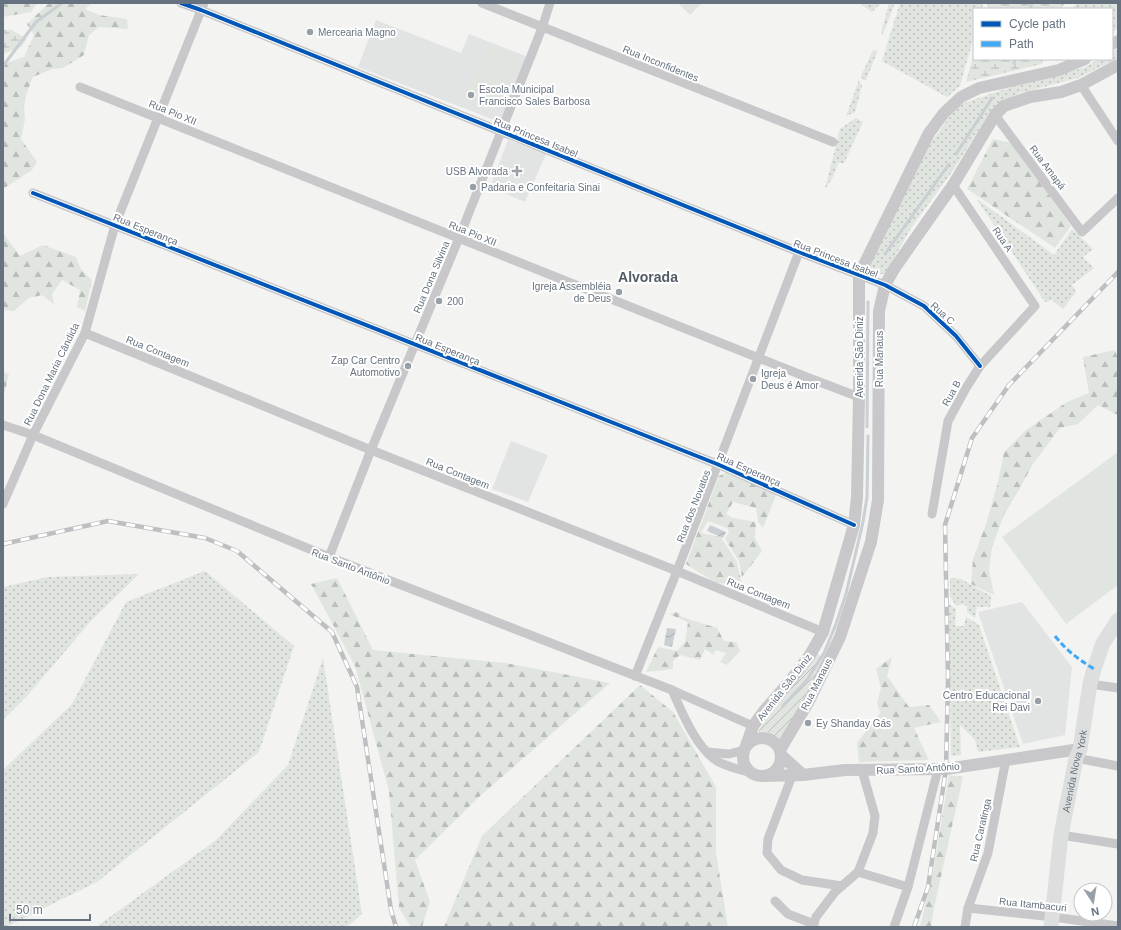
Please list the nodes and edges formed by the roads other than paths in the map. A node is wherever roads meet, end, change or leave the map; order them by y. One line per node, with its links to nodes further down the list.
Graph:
1 (181, 3): 4 (street, Rua Princesa Isabel)
2 (482, 3): 5 (street, Rua Inconfidentes)
3 (550, 3): 5 (street, Rua Dona Silvina)
4 (203, 6): 11 (street, Rua Dona Maria Cândida); 12 (street, Rua Princesa Isabel)
5 (542, 28): 12 (street, Rua Dona Silvina); 14 (street, Rua Inconfidentes)
6 (1083, 60): 21 (street, Avenida São Diniz)
7 (1118, 65): 8 (street, Rua Manaus)
8 (1081, 85): 10 (street, Rua Manaus); 13 (street)
9 (80, 87): 11 (street, Rua Pio XII)
10 (995, 115): 15 (street, Rua Manaus); 17 (street, Rua Amapá)
11 (158, 118): 18 (street, Rua Dona Maria Cândida); 19 (street, Rua Pio XII)
12 (501, 131): 19 (street, Rua Dona Silvina); 20 (street, Rua Princesa Isabel)
13 (1118, 141)
14 (833, 142)
15 (953, 186): 22 (street, Rua Manaus); 23 (street, Rua A)
16 (33, 193): 18 (street, Rua Esperança)
17 (1118, 198)
18 (115, 225): 24 (street, Rua Dona Maria Cândida); 25 (street, Rua Esperança)
19 (459, 238): 25 (street, Rua Dona Silvina); 26 (street, Rua Pio XII)
20 (798, 252): 21 (street, Rua Princesa Isabel); 26 (street, Rua dos Novatos)
21 (859, 275): 22 (street, Rua Princesa Isabel); 28 (street, Avenida São Diniz)
22 (885, 285): 27 (street, Rua C); 47 (street, Rua Manaus)
23 (1035, 306): 27 (street, Rua B)
24 (85, 333): 30 (street, Rua Dona Maria Cândida); 31 (street, Rua Contagem)
25 (415, 344): 31 (street, Rua Dona Silvina); 32 (street, Rua Esperança)
26 (758, 358): 28 (street, Rua Pio XII); 32 (street, Rua dos Novatos)
27 (980, 366): 34 (street, Rua B)
28 (860, 397): 35 (street, Avenida São Diniz)
29 (3, 425): 30 (street, Rua Santo Antônio)
30 (33, 434): 33 (street, Rua Dona Maria Cândida); 36 (street, Rua Santo Antônio)
31 (371, 450): 36 (street, Rua Dona Silvina); 37 (street, Rua Contagem)
32 (717, 464): 35 (street, Rua Esperança); 37 (street, Rua dos Novatos)
33 (3, 504)
34 (932, 514)
35 (854, 525): 39 (street, Avenida São Diniz)
36 (329, 558): 40 (street, Rua Santo Antônio)
37 (677, 571): 39 (street, Rua Contagem); 40 (street, Rua dos Novatos)
38 (1118, 620): 41 (main road, Avenida Nova York)
39 (823, 632): 44 (street, Avenida São Diniz)
40 (635, 676): 43 (street, Rua Santo Antônio)
41 (1090, 684): 42 (street); 48 (main road, Avenida Nova York)
42 (1118, 688)
43 (672, 690): 44 (street, Rua Santo Antônio); 46 (street)
44 (753, 726): 45 (street, Avenida São Diniz)
45 (745, 748): 46 (street); 47 (street); 53 (street)
46 (707, 752): 53 (street)
47 (781, 753): 54 (street); 55 (street)
48 (1078, 754): 49 (street, Rua Santo Antônio); 50 (street); 56 (main road, Avenida Nova York)
49 (1006, 759): 51 (street, Rua Santo Antônio); 62 (street, Rua Caratinga)
50 (1118, 766)
51 (938, 769): 52 (street, Rua Santo Antônio); 60 (street)
52 (862, 770): 55 (street, Rua Santo Antônio); 58 (street)
53 (749, 772): 54 (street)
54 (765, 776): 55 (street, Rua Santo Antônio)
55 (798, 776): 59 (street)
56 (1061, 835): 57 (street); 63 (main road, Avenida Nova York)
57 (1118, 844)
58 (858, 872): 59 (street); 60 (street)
59 (842, 886): 64 (street)
60 (908, 887): 66 (street)
61 (775, 901): 64 (street)
62 (968, 908): 63 (street, Rua Itambacuri); 67 (street, Rua Caratinga)
63 (1052, 922): 65 (street, Rua Itambacuri)
64 (814, 925)
65 (1118, 926)
66 (894, 927)
67 (965, 927)

